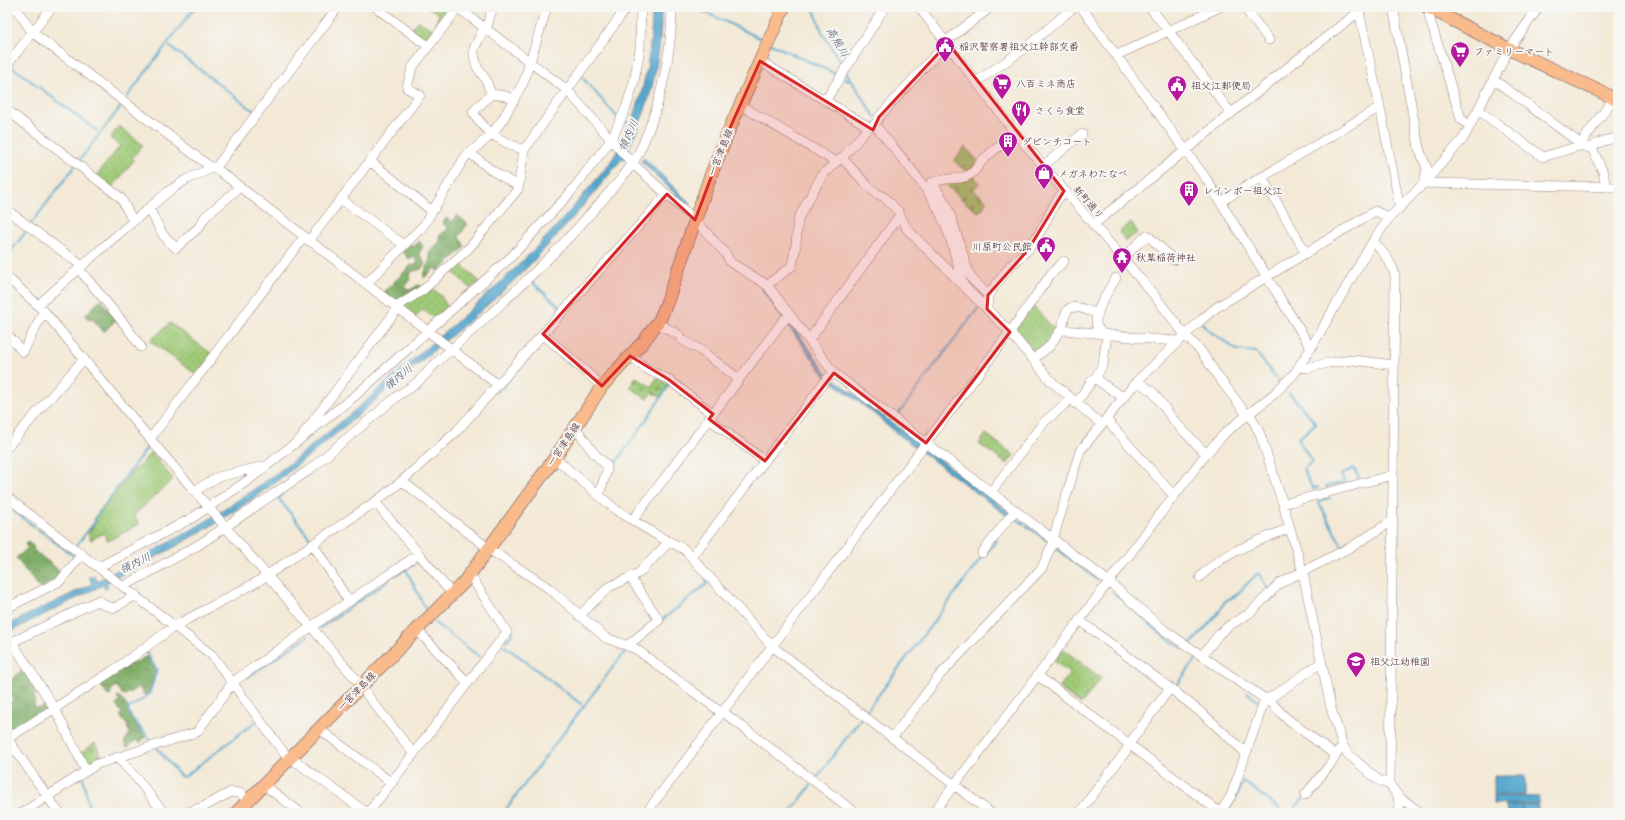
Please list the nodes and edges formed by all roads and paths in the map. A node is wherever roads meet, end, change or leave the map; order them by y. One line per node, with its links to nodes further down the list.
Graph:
1 (15, 7): 26 (street)
2 (52, 7): 26 (street)
3 (338, 7): 63 (street)
4 (375, 7): 29 (street)
5 (457, 7): 24 (street); 29 (street)
6 (493, 7): 24 (street)
7 (548, 7): 33 (street)
8 (627, 7): 37 (street)
9 (641, 7): 53 (street)
10 (672, 7): 61 (street)
11 (784, 7): 32 (main road, 一宮津島線)
12 (885, 7): 41 (street)
13 (919, 7): 28 (street, 新町通り)
14 (991, 7): 28 (street)
15 (1074, 7): 36 (street)
16 (1081, 7): 31 (street)
17 (1150, 7): 25 (street)
18 (1220, 7): 25 (street)
19 (1244, 7): 27 (street)
20 (1393, 7): 65 (street)
21 (1539, 7): 30 (street)
22 (1361, 8): 43 (street); 46 (street)
23 (1430, 8): 30 (main road); 48 (street)
24 (485, 29): 33 (street); 38 (street)
25 (1168, 31): 31 (street); 46 (street)
26 (32, 32): 34 (street); 63 (street)
27 (1269, 40)
28 (947, 42): 36 (street, 新町通り); 47 (street)
29 (428, 46): 60 (street)
30 (1509, 48): 35 (street); 39 (main road)
31 (1117, 55): 57 (street)
32 (760, 61): 41 (street); 42 (main road, 一宮津島線)
33 (531, 63): 37 (street); 40 (street)
34 (7, 65)
35 (1493, 79): 45 (street); 54 (street)
36 (976, 82): 50 (street, 新町通り)
37 (567, 90): 53 (street); 56 (street)
38 (491, 94): 40 (street); 49 (street)
39 (1616, 99): 54 (street)
40 (514, 101): 49 (street)
41 (825, 101): 47 (street)
42 (740, 105): 59 (street); 81 (main road, 一宮津島線)
43 (1380, 107): 64 (street); 76 (street)
44 (7, 110): 82 (street)
45 (1478, 110): 48 (street); 54 (street)
46 (1231, 113): 57 (street)
47 (875, 123): 59 (street); 66 (street)
48 (1470, 126): 65 (street)
49 (492, 134): 56 (street); 58 (street)
50 (1016, 134): 62 (street, 新町通り); 66 (street)
51 (1082, 134): 62 (street)
52 (1618, 138): 55 (street)
53 (612, 141): 61 (street); 107 (street)
54 (1581, 144): 55 (street)
55 (1592, 148): 69 (street)
56 (524, 150): 67 (street)
57 (1185, 150): 74 (street); 83 (street)
58 (470, 153): 67 (street); 78 (street)
59 (839, 160): 79 (street); 96 (street)
60 (370, 161): 73 (street); 78 (street)
61 (632, 163): 72 (street); 115 (street)
62 (1043, 166): 71 (street, 新町通り)
63 (213, 168): 68 (street); 75 (street)
64 (1262, 177): 74 (street); 87 (street)
65 (1424, 184): 69 (street); 76 (street)
66 (928, 185): 97 (street); 98 (street)
67 (518, 186): 100 (street)
68 (240, 187): 75 (street); 84 (street)
69 (1606, 187): 70 (street)
70 (1618, 187)
71 (1064, 192): 83 (street, 新町通り); 98 (street)
72 (667, 194): 81 (street); 109 (street)
73 (341, 199): 84 (street); 86 (street)
74 (1220, 202): 93 (street)
75 (149, 208): 82 (street)
76 (1400, 208): 80 (street)
77 (7, 210): 91 (street)
78 (432, 211): 86 (street)
79 (900, 215): 97 (street); 112 (street)
80 (1389, 218): 85 (street); 87 (street)
81 (695, 220): 96 (street); 104 (main road, 一宮津島線)
82 (133, 221): 91 (street)
83 (1094, 225): 88 (street, 新町通り)
84 (307, 239): 95 (street); 133 (street)
85 (1373, 241): 114 (street); 119 (street)
86 (404, 245): 95 (street)
87 (1306, 253): 93 (street)
88 (1123, 258): 89 (street); 111 (street, 新町通り)
89 (1174, 260)
90 (1064, 261): 106 (street)
91 (80, 267): 99 (street); 113 (street)
92 (7, 277): 99 (street)
93 (1266, 277): 111 (street); 114 (street)
94 (1116, 278): 102 (street)
95 (366, 284): 100 (street)
96 (767, 285): 103 (street)
97 (963, 285): 101 (street)
98 (988, 295): 101 (street)
99 (41, 308): 108 (street); 117 (street)
100 (397, 309): 107 (street); 134 (street)
101 (987, 309): 106 (street)
102 (1098, 314): 105 (street); 110 (street)
103 (787, 318): 112 (street); 123 (street)
104 (657, 323): 116 (main road, 一宮津島線); 123 (street)
105 (1062, 330): 110 (street); 118 (street)
106 (1010, 332): 118 (street); 136 (street)
107 (429, 333): 115 (street); 134 (street)
108 (7, 334)
109 (543, 334): 125 (street); 126 (street)
110 (1105, 334): 111 (street); 122 (street)
111 (1182, 338): 124 (street); 129 (street, 新町通り)
112 (808, 340): 121 (street)
113 (141, 347)
114 (1311, 348): 120 (street)
115 (450, 349): 125 (street); 154 (street)
116 (630, 356): 126 (main road, 一宮津島線); 130 (street)
117 (84, 359): 133 (street); 135 (street)
118 (1033, 359): 128 (street)
119 (1394, 365): 120 (street); 141 (street)
120 (1299, 367): 129 (street)
121 (831, 375): 136 (street); 139 (street)
122 (1096, 377): 127 (street); 128 (street)
123 (739, 378): 130 (street)
124 (1137, 381): 127 (street); 137 (street)
125 (498, 385): 142 (street)
126 (602, 386): 132 (main road, 一宮津島線)
127 (1123, 397): 131 (street)
128 (1073, 401): 131 (street); 144 (street)
129 (1249, 415): 137 (street); 149 (street, 新町通り)
130 (711, 416): 139 (street); 152 (street)
131 (1104, 422): 146 (street); 156 (street)
132 (575, 427): 138 (main road, 一宮津島線); 145 (street)
133 (150, 439): 143 (street)
134 (296, 444): 140 (street)
135 (7, 446)
136 (923, 446): 144 (street); 183 (street)
137 (1206, 454): 146 (street)
138 (555, 458): 145 (street); 159 (main road, 一宮津島線)
139 (765, 461): 163 (street)
140 (268, 465): 143 (street); 150 (street)
141 (1393, 475): 149 (street); 153 (street)
142 (402, 481): 148 (street); 159 (street)
143 (194, 491): 150 (street)
144 (991, 492): 151 (street)
145 (599, 495): 152 (street)
146 (1173, 495): 170 (street)
147 (7, 497): 161 (street)
148 (375, 502): 158 (street); 162 (street)
149 (1283, 504): 155 (street, 新町通り)
150 (210, 510): 154 (street); 164 (street)
151 (1012, 514): 156 (street); 160 (street)
152 (633, 520): 157 (street)
153 (1392, 521): 165 (street); 208 (street)
154 (224, 526): 166 (street); 171 (street)
155 (1290, 528): 165 (street, 新町通り); 169 (street)
156 (1054, 540): 170 (street); 195 (street)
157 (669, 542): 163 (street); 168 (street)
158 (313, 544): 166 (street); 174 (street)
159 (489, 549): 167 (main road, 一宮津島線); 176 (street)
160 (982, 553)
161 (82, 554): 164 (street); 175 (street)
162 (419, 554): 172 (street); 174 (street)
163 (692, 557): 183 (street)
164 (100, 568): 171 (street)
165 (1303, 573): 184 (street); 185 (street, 新町通り)
166 (267, 575): 178 (street); 179 (street)
167 (470, 575): 172 (main road, 一宮津島線); 188 (street)
168 (630, 577): 176 (street); 182 (street)
169 (1200, 577)
170 (1108, 581): 177 (street); 184 (street)
171 (123, 585): 173 (street)
172 (452, 594): 180 (main road, 一宮津島線)
173 (136, 595): 178 (street); 181 (street)
174 (349, 602): 179 (street)
175 (7, 608)
176 (579, 616): 182 (street)
177 (1079, 620): 186 (street); 190 (street)
178 (175, 626): 187 (street); 192 (street)
179 (311, 627): 187 (street); 189 (street)
180 (417, 630): 188 (street); 189 (main road, 一宮津島線)
181 (9, 643): 192 (street)
182 (627, 646): 193 (street)
183 (772, 646): 193 (street); 195 (street)
184 (1202, 656): 191 (street)
185 (1322, 662): 191 (street); 198 (street, 新町通り)
186 (1037, 675): 197 (street); 207 (street)
187 (233, 682): 202 (street); 203 (street)
188 (468, 683): 200 (street)
189 (361, 686): 194 (main road, 一宮津島線); 200 (street)
190 (1170, 688): 197 (street); 199 (street)
191 (1266, 699): 199 (street); 201 (street)
192 (55, 709): 196 (street); 204 (street)
193 (722, 712): 220 (street); 221 (street)
194 (319, 729): 203 (main road, 一宮津島線); 205 (street)
195 (892, 738): 207 (street)
196 (7, 739): 211 (street)
197 (1129, 744): 224 (street); 225 (street)
198 (1343, 746): 201 (street); 208 (street)
199 (1246, 753): 225 (street)
200 (414, 754): 205 (street)
201 (1336, 755): 209 (street)
202 (117, 757): 204 (street); 216 (street)
203 (292, 758): 206 (main road, 一宮津島線); 213 (street)
204 (86, 772): 211 (street)
205 (392, 783): 213 (street)
206 (264, 785): 212 (main road, 一宮津島線); 219 (street)
207 (954, 785): 222 (street); 223 (street)
208 (1390, 785): 210 (street)
209 (1304, 795)
210 (1398, 796): 226 (street); 227 (street)
211 (47, 797): 214 (street); 215 (street)
212 (248, 801): 217 (street); 218 (main road, 一宮津島線)
213 (364, 812)
214 (22, 813)
215 (59, 813)
216 (164, 813)
217 (185, 813)
218 (236, 813)
219 (301, 813)
220 (646, 813)
221 (856, 813)
222 (933, 813)
223 (991, 813)
224 (1079, 813)
225 (1220, 813)
226 (1400, 813)
227 (1421, 813)

